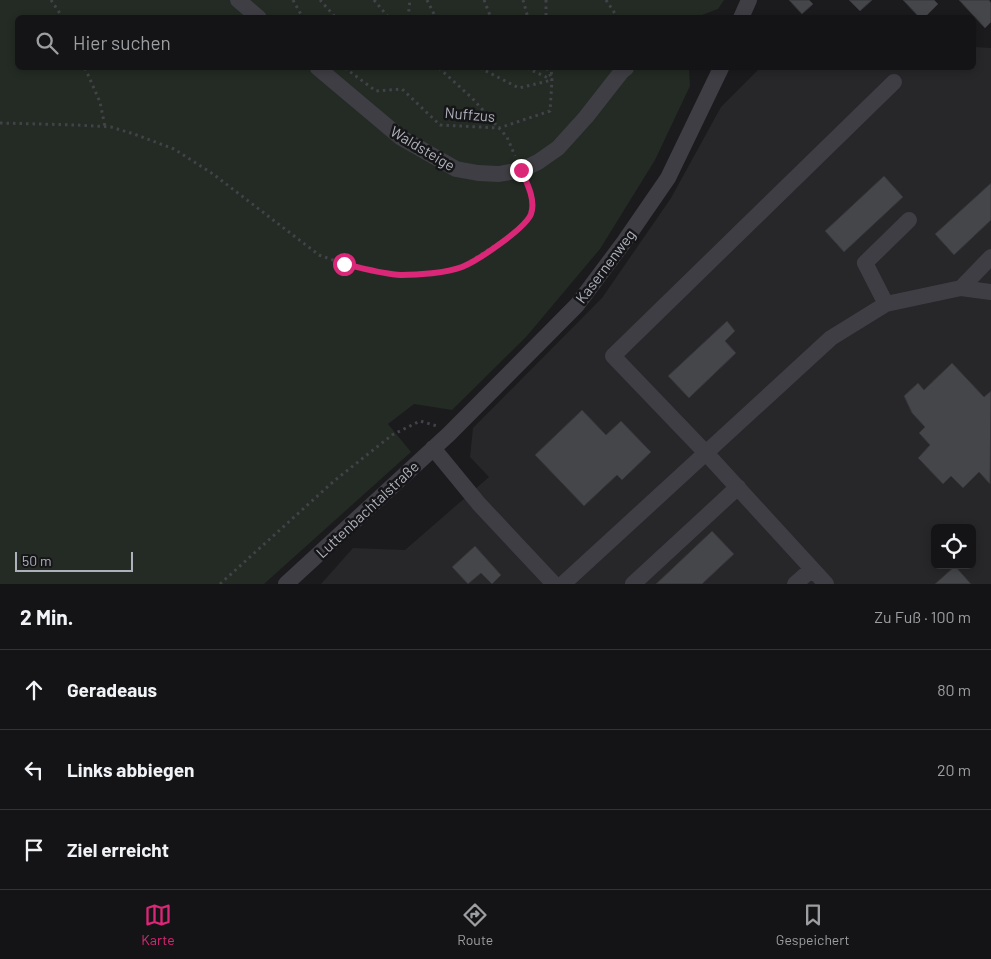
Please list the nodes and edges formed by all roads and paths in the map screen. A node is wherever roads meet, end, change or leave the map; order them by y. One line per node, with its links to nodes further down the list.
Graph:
1 (51, 0): 13 (path)
2 (238, 0): 14 (street)
3 (293, 0): 15 (path)
4 (320, 0): 16 (path)
5 (374, 0): 17 (path)
6 (410, 0): 18 (path)
7 (427, 0): 19 (path)
8 (484, 0): 20 (path)
9 (523, 0): 21 (path)
10 (546, 0): 22 (path)
11 (606, 0): 23 (path)
12 (749, 0): 24 (street)
13 (61, 15)
14 (256, 15)
15 (301, 15)
16 (333, 15)
17 (386, 15)
18 (408, 15)
19 (434, 15)
20 (490, 15)
21 (527, 15)
22 (546, 15)
23 (616, 15)
24 (742, 15)
25 (86, 70): 38 (path)
26 (320, 70): 40 (street, Waldsteige)
27 (348, 70): 39 (path, Nuffzus)
28 (441, 70): 39 (path)
29 (484, 70): 35 (path)
30 (531, 70): 35 (path)
31 (548, 70): 35 (path)
32 (551, 70): 35 (path)
33 (623, 70): 40 (street, Waldsteige)
34 (720, 70): 46 (street, Kasernenweg)
35 (552, 80): 39 (path, Nuffzus)
36 (894, 82): 48 (street)
37 (0, 124): 38 (path)
38 (105, 127): 40 (path)
39 (499, 128): 40 (path)
40 (521, 170)
41 (909, 220): 45 (street)
42 (991, 257): 43 (street)
43 (961, 288): 44 (street); 45 (street)
44 (991, 292)
45 (886, 304): 48 (street)
46 (449, 434): 47 (street, Luttenbachtalstraße); 51 (path)
47 (433, 448): 52 (street, Luttenbachtalstraße); 53 (street)
48 (706, 453): 49 (street); 54 (street)
49 (738, 487): 50 (street); 55 (street)
50 (812, 569): 56 (street); 57 (street)
51 (220, 584)
52 (286, 584)
53 (554, 584)
54 (563, 584)
55 (633, 584)
56 (795, 584)
57 (826, 584)

